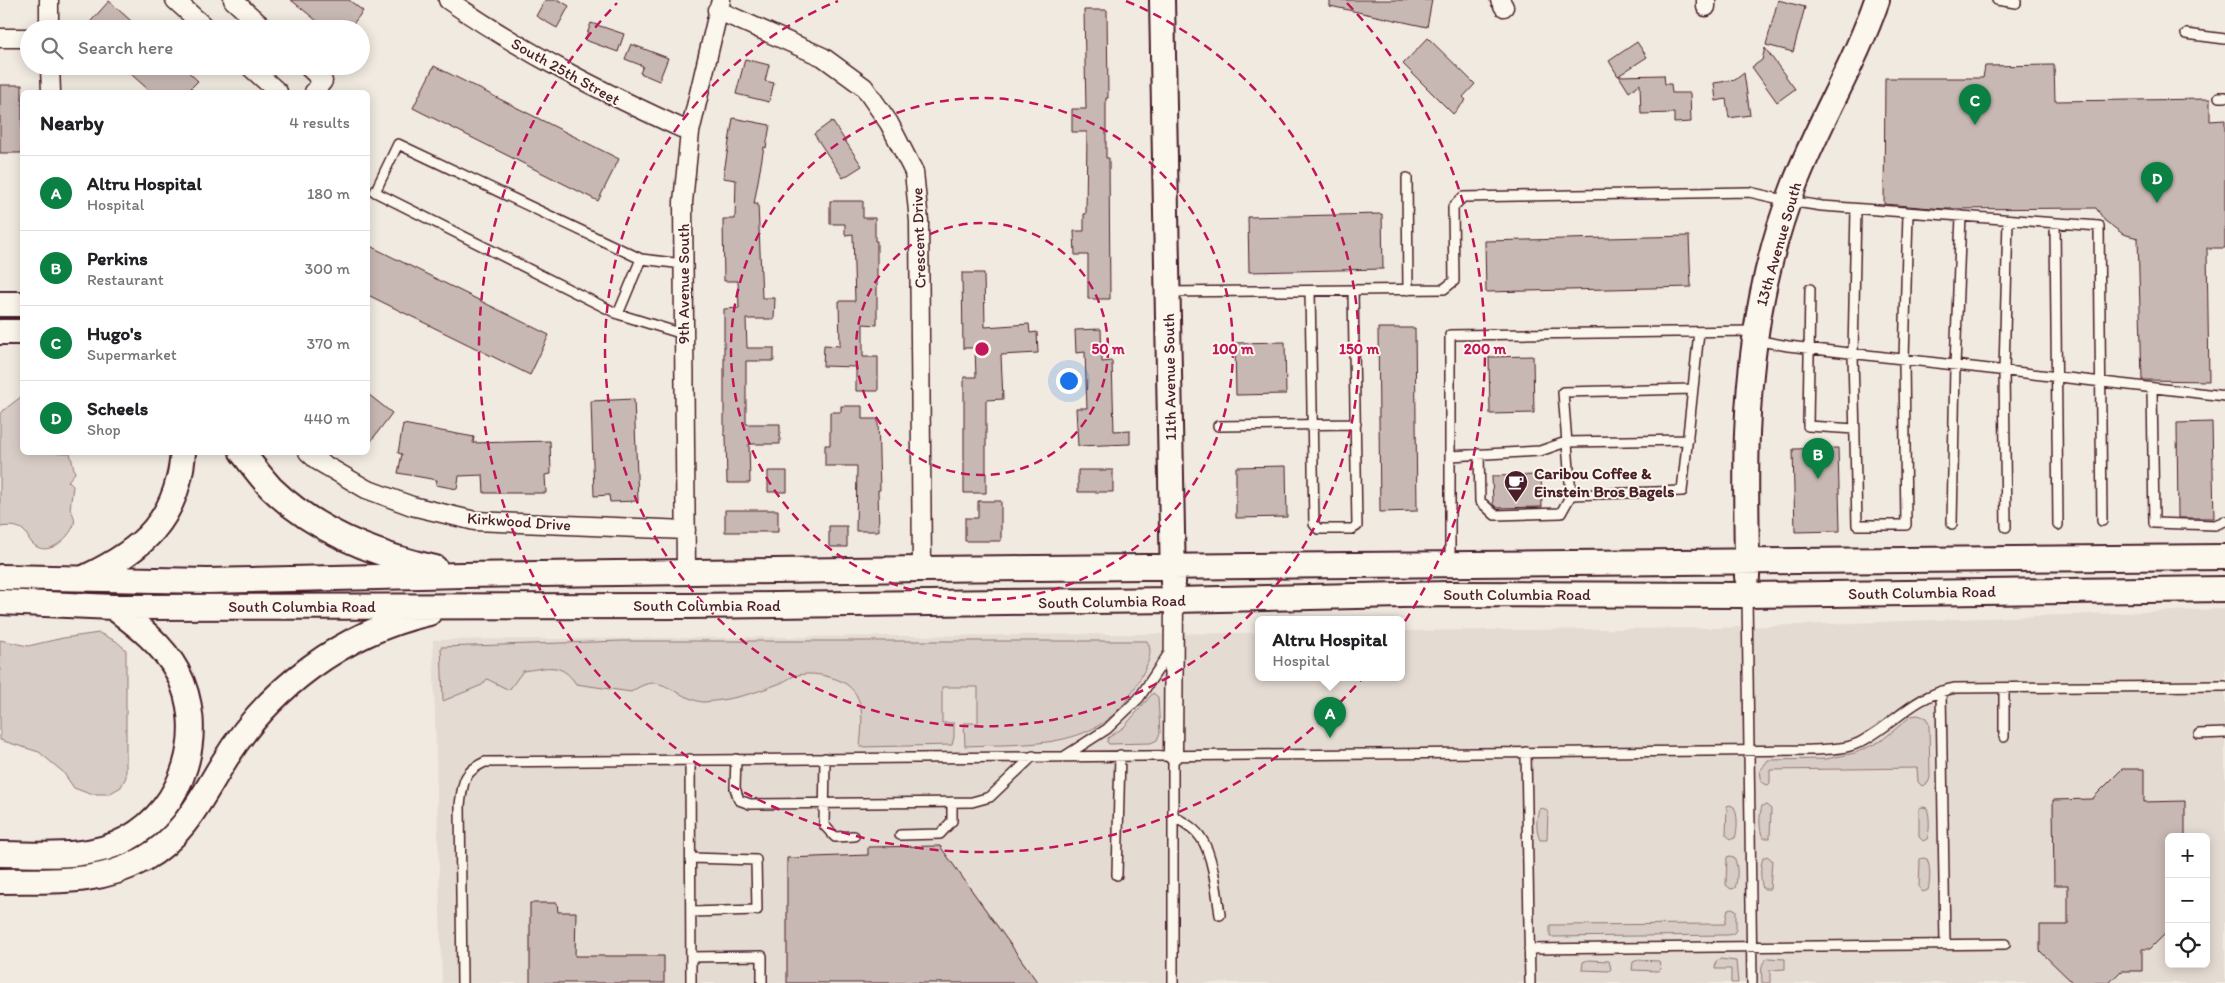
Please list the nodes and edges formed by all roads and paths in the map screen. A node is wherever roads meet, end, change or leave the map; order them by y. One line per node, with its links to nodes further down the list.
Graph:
1 (49, 0): 10 (street)
2 (175, 0): 11 (street)
3 (233, 0): 12 (street)
4 (448, 0): 23 (street, South 25th Street)
5 (1162, 0): 37 (main road, 11th Avenue South)
6 (1877, 0): 25 (main road, 13th Avenue South)
7 (1997, 0): 8 (lane)
8 (2016, 0)
9 (719, 5): 23 (street, 9th Avenue South); 78 (street, Crescent Drive)
10 (49, 20)
11 (197, 20)
12 (255, 20)
13 (2186, 34): 16 (lane)
14 (0, 38): 15 (street)
15 (20, 38)
16 (2225, 39)
17 (50, 75): 20 (street)
18 (259, 75): 21 (street)
19 (317, 75): 22 (street)
20 (51, 90)
21 (276, 90)
22 (316, 90)
23 (690, 132): 32 (street, 9th Avenue South)
24 (1407, 178): 35 (lane)
25 (1789, 201): 26 (lane); 35 (lane); 45 (main road, 13th Avenue South)
26 (1856, 208): 27 (lane); 47 (lane)
27 (1908, 212): 28 (lane); 48 (lane)
28 (1961, 216): 29 (lane); 49 (lane)
29 (2008, 220): 30 (lane); 50 (lane)
30 (2055, 223): 51 (lane); 52 (lane)
31 (641, 259): 32 (lane); 40 (lane); 40 (lane)
32 (683, 264): 44 (street, 9th Avenue South)
33 (1810, 289): 46 (lane)
34 (1353, 290): 35 (lane); 36 (lane); 56 (lane)
35 (1408, 290)
36 (1310, 291): 37 (lane); 57 (lane)
37 (1167, 292): 77 (main road, 11th Avenue South)
38 (0, 304): 39 (main road)
39 (20, 304)
40 (618, 314): 44 (lane)
41 (0, 332): 42 (main road)
42 (20, 332)
43 (1699, 332): 45 (lane); 54 (lane); 66 (lane)
44 (684, 334): 73 (street, 9th Avenue South)
45 (1756, 336): 46 (lane); 75 (main road, 13th Avenue South)
46 (1807, 349): 47 (lane); 59 (lane)
47 (1853, 354): 48 (lane); 59 (lane)
48 (1904, 360): 49 (lane); 59 (lane)
49 (1955, 366): 50 (lane); 70 (lane)
50 (2004, 371): 51 (lane); 72 (lane)
51 (2055, 377): 52 (lane); 71 (lane)
52 (2099, 382): 53 (lane); 69 (lane)
53 (2152, 388): 55 (lane); 68 (lane)
54 (1693, 389): 60 (lane); 61 (lane)
55 (2225, 396)
56 (1356, 424): 57 (lane); 57 (lane)
57 (1312, 425): 58 (lane)
58 (1218, 426)
59 (1855, 428)
60 (1688, 440): 61 (lane); 67 (lane)
61 (1566, 442): 62 (lane); 67 (lane)
62 (1479, 454): 66 (lane); 67 (lane)
63 (183, 455): 82 (main road)
64 (244, 455): 80 (main road)
65 (311, 455): 73 (street, Kirkwood Drive)
66 (1450, 456): 76 (lane)
67 (1571, 495)
68 (2225, 521)
69 (2102, 522)
70 (1952, 524)
71 (2058, 525)
72 (2006, 527)
73 (686, 530): 79 (street, 9th Avenue South)
74 (2225, 557): 75 (main road, South Columbia Road)
75 (1747, 561): 76 (main road, South Columbia Road); 84 (main road, 13th Avenue South)
76 (1450, 564): 77 (main road, South Columbia Road)
77 (1173, 567): 78 (main road, South Columbia Road); 85 (main road, 11th Avenue South)
78 (922, 568): 79 (main road, South Columbia Road)
79 (686, 572): 80 (main road, South Columbia Road); 88 (main road)
80 (463, 575): 82 (main road, South Columbia Road)
81 (0, 576): 82 (main road, South Columbia Road)
82 (84, 578)
83 (2220, 588): 84 (main road, South Columbia Road)
84 (1747, 595): 85 (main road, South Columbia Road); 97 (lane)
85 (1174, 600): 88 (main road, South Columbia Road); 90 (street, 11th Avenue South)
86 (0, 602): 89 (main road, South Columbia Road)
87 (465, 606): 88 (main road, South Columbia Road); 89 (main road, South Columbia Road); 114 (main road)
88 (615, 606)
89 (113, 608): 111 (main road)
90 (1173, 647): 100 (street, 11th Avenue South); 102 (lane)
91 (2225, 686): 92 (lane)
92 (2004, 688): 93 (lane); 96 (lane)
93 (1942, 691): 97 (lane); 117 (lane)
94 (2225, 733): 95 (lane)
95 (2199, 734)
96 (2004, 736)
97 (1751, 750): 98 (lane); 119 (lane)
98 (1526, 752): 100 (lane); 120 (lane)
99 (1120, 755): 100 (lane); 102 (lane); 113 (lane)
100 (1173, 755): 108 (lane)
101 (1033, 756): 102 (lane); 103 (lane); 106 (lane)
102 (1064, 756)
103 (825, 758): 105 (lane); 107 (lane)
104 (690, 759): 105 (lane); 112 (lane); 122 (lane)
105 (736, 759): 107 (lane)
106 (952, 802): 107 (lane); 109 (lane)
107 (823, 803): 110 (lane)
108 (1174, 816): 116 (lane); 125 (lane)
109 (900, 835)
110 (854, 836)
111 (0, 854)
112 (691, 858): 115 (lane); 115 (lane)
113 (1117, 875)
114 (0, 881)
115 (691, 912): 121 (lane)
116 (1220, 915)
117 (1944, 944): 118 (lane); 119 (lane)
118 (2005, 944)
119 (1752, 946): 120 (lane); 127 (lane)
120 (1529, 949): 126 (lane)
121 (691, 957): 123 (lane); 124 (lane)
122 (462, 983)
123 (691, 983)
124 (762, 983)
125 (1173, 983)
126 (1530, 983)
127 (1752, 983)

